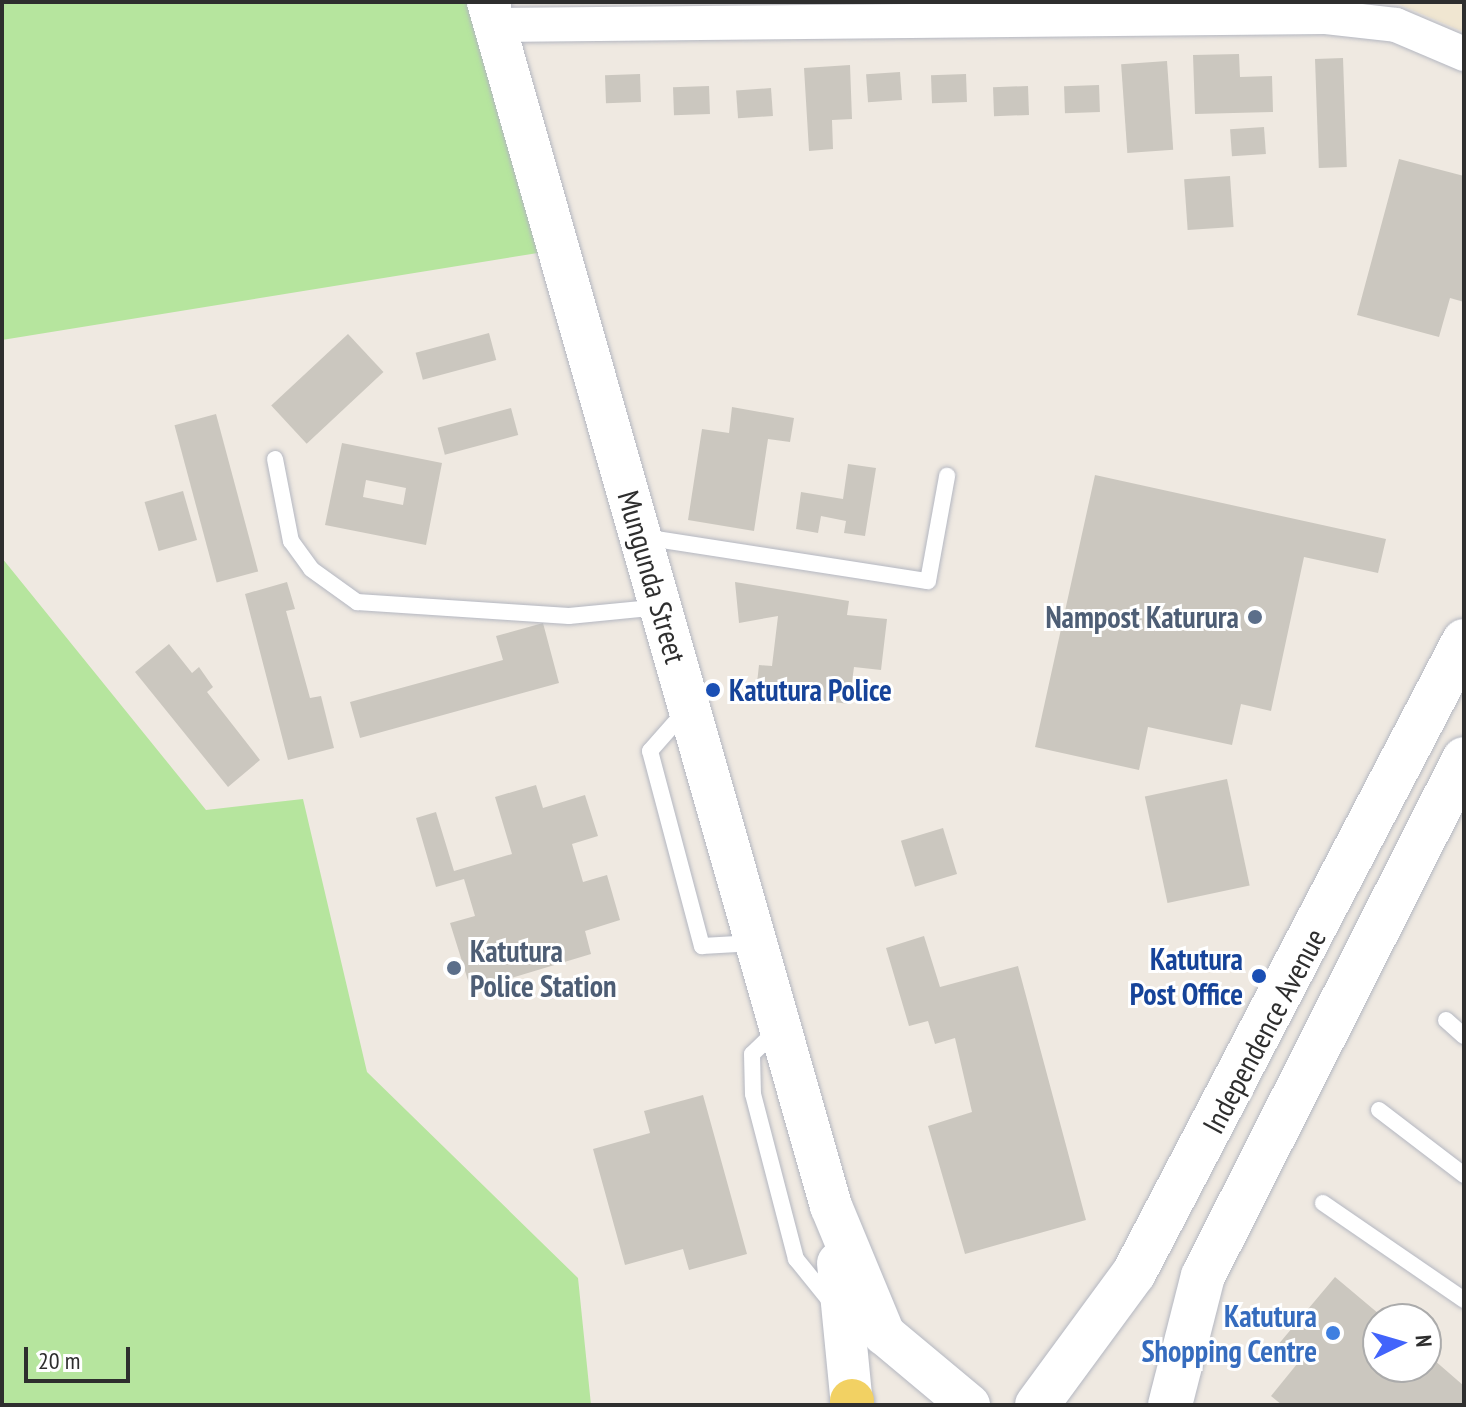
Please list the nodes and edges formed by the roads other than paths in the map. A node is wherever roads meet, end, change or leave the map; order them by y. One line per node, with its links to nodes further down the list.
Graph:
1 (1093, 9): 2 (street); 3 (street)
2 (491, 13): 6 (street, Mungunda Street)
3 (1464, 54)
4 (275, 459): 7 (lane)
5 (947, 476): 6 (lane)
6 (641, 537): 7 (street, Mungunda Street)
7 (662, 607): 11 (street, Mungunda Street)
8 (1464, 641): 21 (main road, Independence Avenue)
9 (1464, 759): 22 (main road, Independence Avenue)
10 (1446, 1020): 12 (lane)
11 (780, 1028): 16 (street, Mungunda Street); 18 (lane)
12 (1464, 1036)
13 (1379, 1110): 14 (lane)
14 (1464, 1175)
15 (1323, 1203): 17 (lane)
16 (831, 1206): 18 (street); 20 (street)
17 (1464, 1300)
18 (844, 1315): 19 (street)
19 (852, 1404)
20 (969, 1405)
21 (1037, 1405)
22 (1170, 1405)

